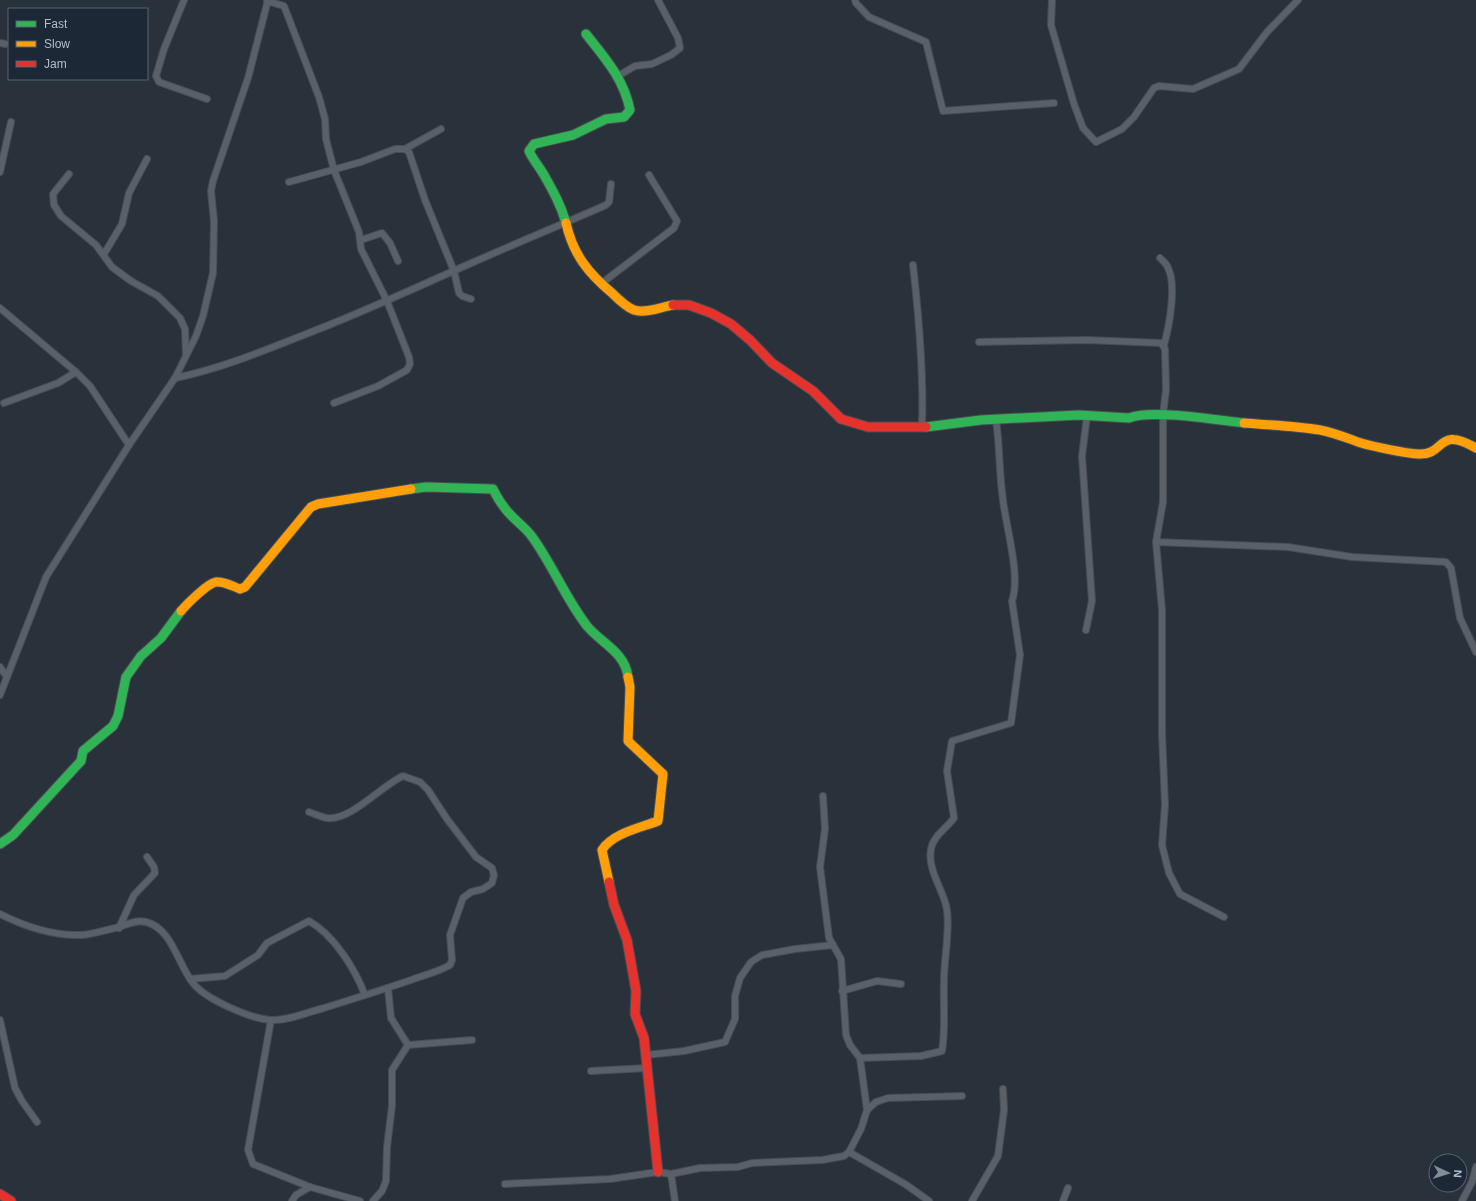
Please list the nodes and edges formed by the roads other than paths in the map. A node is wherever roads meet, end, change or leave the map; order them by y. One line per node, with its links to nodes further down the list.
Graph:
1 (184, 0): 9 (street)
2 (658, 0): 8 (street)
3 (855, 0): 10 (street)
4 (1052, 0): 5 (street)
5 (1298, 0)
6 (268, 1): 15 (street); 34 (street)
7 (586, 34): 8 (main road)
8 (618, 76): 21 (main road)
9 (207, 99)
10 (1054, 103)
11 (11, 122): 16 (street)
12 (441, 129): 13 (street)
13 (404, 149): 15 (street); 27 (street)
14 (147, 159): 23 (street)
15 (334, 170): 19 (street); 22 (street)
16 (0, 172)
17 (69, 174): 23 (street)
18 (649, 175): 28 (street)
19 (289, 182)
20 (611, 184): 21 (street)
21 (565, 223): 27 (street); 28 (main road)
22 (361, 240): 25 (street); 30 (street)
23 (104, 254): 34 (street)
24 (1160, 258): 33 (street)
25 (398, 260)
26 (913, 265): 42 (street)
27 (454, 271): 29 (street); 30 (street)
28 (602, 283): 42 (main road)
29 (471, 299)
30 (387, 302): 36 (street); 38 (street)
31 (0, 308): 35 (street)
32 (979, 342): 33 (street)
33 (1164, 345): 39 (street)
34 (186, 357): 36 (street)
35 (76, 372): 37 (street); 43 (street)
36 (175, 378): 43 (street)
37 (4, 403)
38 (334, 403)
39 (1163, 414): 40 (main road); 44 (main road); 45 (street)
40 (1087, 416): 41 (main road); 46 (street)
41 (996, 420): 42 (main road); 69 (street)
42 (922, 426)
43 (129, 445): 49 (street)
44 (1476, 448)
45 (1156, 542): 47 (street); 56 (street)
46 (1086, 630)
47 (1476, 652)
48 (0, 667): 49 (street)
49 (7, 677): 50 (street)
50 (0, 695)
51 (823, 796): 58 (street)
52 (309, 812): 61 (street)
53 (0, 844): 68 (main road)
54 (147, 857): 57 (street)
55 (0, 914): 57 (street)
56 (1224, 917)
57 (119, 928): 59 (street)
58 (833, 945): 62 (street); 68 (street)
59 (190, 979): 63 (street); 65 (street)
60 (901, 984): 62 (street)
61 (388, 988): 63 (street); 67 (street)
62 (842, 991): 69 (street)
63 (365, 995): 65 (street)
64 (0, 1020): 75 (street)
65 (271, 1020): 81 (street)
66 (472, 1040): 67 (street)
67 (408, 1045): 87 (street)
68 (646, 1055): 70 (main road)
69 (860, 1058): 74 (street)
70 (647, 1068): 71 (street); 78 (main road)
71 (591, 1071)
72 (1004, 1089): 90 (street)
73 (962, 1096): 74 (street)
74 (867, 1110): 76 (street)
75 (37, 1122)
76 (849, 1152): 79 (street); 89 (street)
77 (1476, 1167): 92 (street)
78 (658, 1172): 79 (street); 80 (street)
79 (671, 1174): 88 (street)
80 (505, 1184)
81 (310, 1187): 85 (street); 86 (street)
82 (1068, 1188): 91 (street)
83 (0, 1194): 84 (main road)
84 (11, 1201)
85 (292, 1201)
86 (360, 1201)
87 (373, 1201)
88 (675, 1201)
89 (928, 1201)
90 (972, 1201)
91 (1063, 1201)
92 (1462, 1201)

